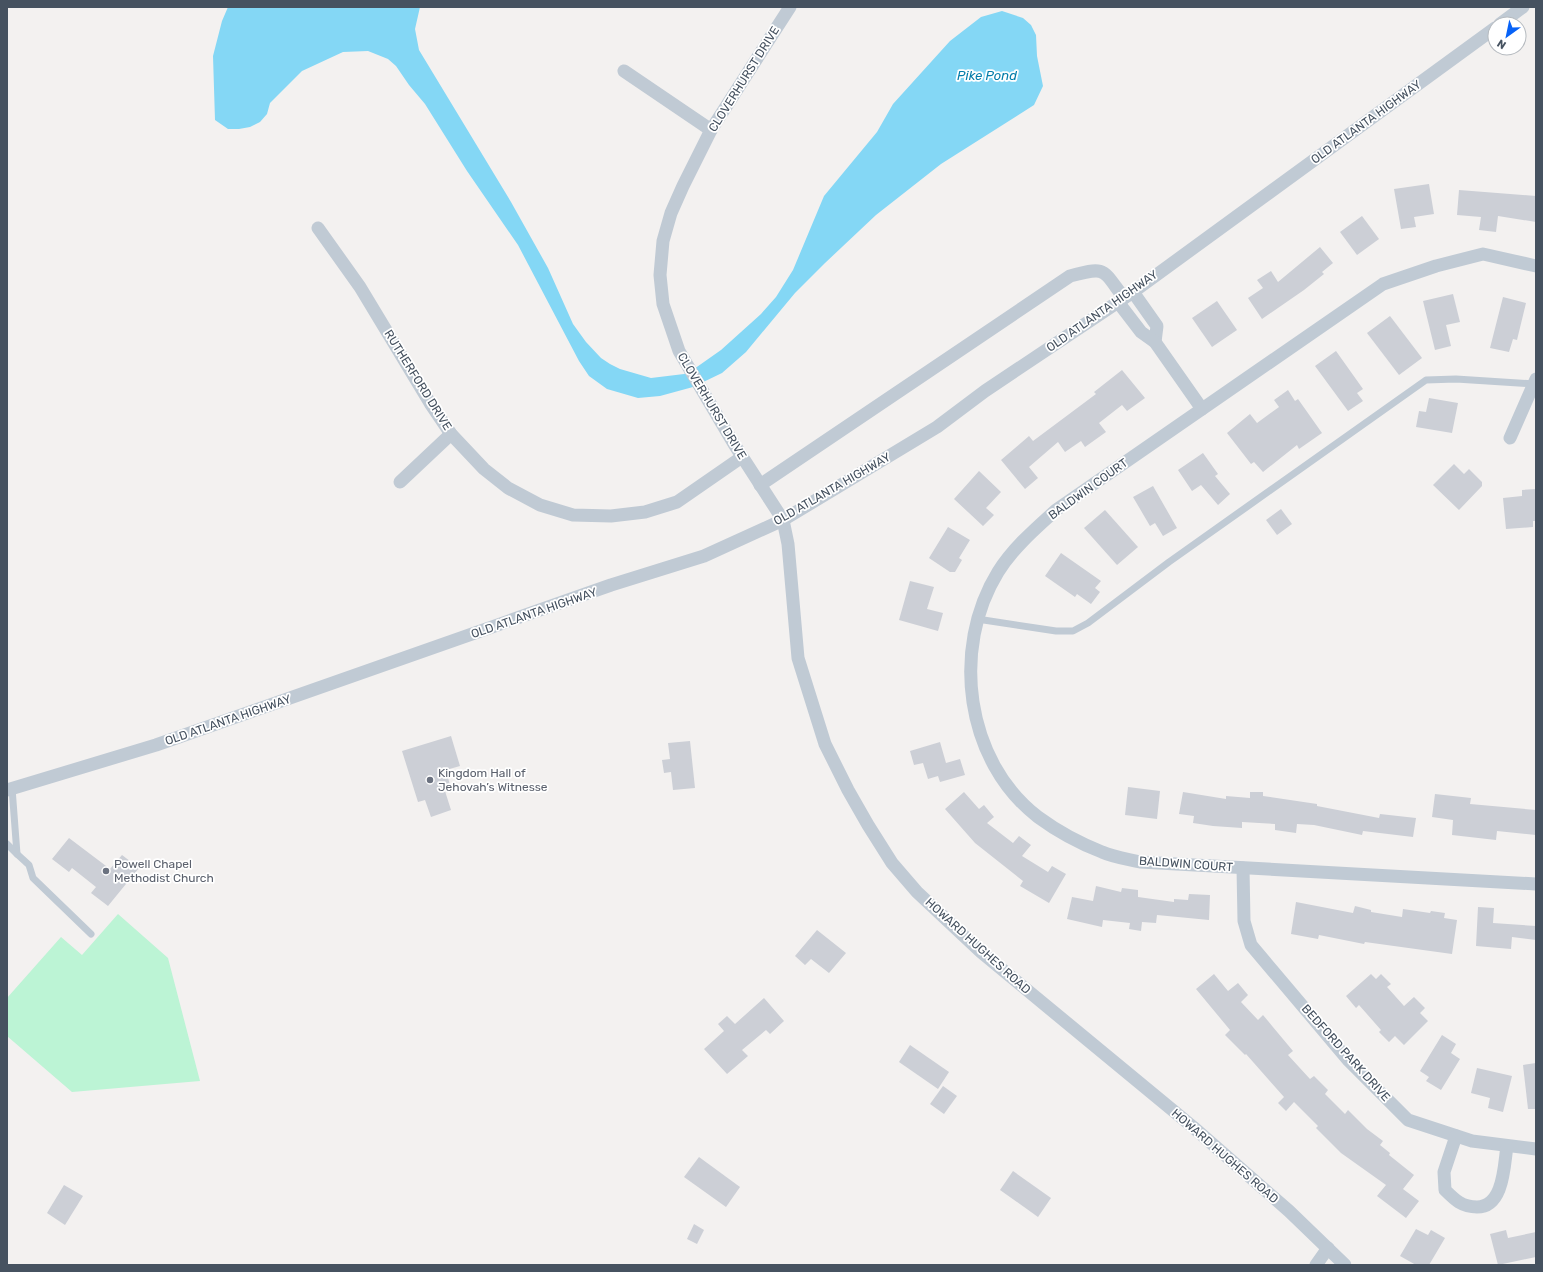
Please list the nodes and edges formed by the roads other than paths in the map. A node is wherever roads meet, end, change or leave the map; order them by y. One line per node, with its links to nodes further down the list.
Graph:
1 (790, 7): 6 (street, CLOVERHURST DRIVE)
2 (1523, 7): 3 (street)
3 (1511, 16)
4 (1487, 34): 9 (street, OLD ATLANTA HIGHWAY)
5 (624, 71): 6 (street)
6 (711, 130): 15 (street, CLOVERHURST DRIVE)
7 (318, 228): 13 (street, RUTHERFORD DRIVE)
8 (1536, 266): 12 (street, BALDWIN COURT)
9 (1125, 297): 10 (street); 10 (street); 17 (street); 18 (street, OLD ATLANTA HIGHWAY)
10 (1155, 342): 12 (street)
11 (1535, 382): 14 (street); 19 (lane)
12 (1202, 409): 19 (street, BALDWIN COURT)
13 (451, 434): 15 (street, RUTHERFORD DRIVE); 16 (street)
14 (1510, 438)
15 (742, 457): 17 (street, CLOVERHURST DRIVE)
16 (400, 482)
17 (760, 485): 18 (street, CLOVERHURST DRIVE)
18 (783, 520): 20 (street, OLD ATLANTA HIGHWAY); 29 (street, HOWARD HUGHES ROAD)
19 (977, 619): 23 (street, BALDWIN COURT)
20 (10, 789): 22 (lane)
21 (7, 844): 22 (lane)
22 (17, 854): 25 (lane)
23 (1243, 868): 24 (street, BALDWIN COURT); 26 (street, BEDFORD PARK DRIVE)
24 (1536, 884)
25 (91, 934)
26 (1456, 1136): 27 (street, BEDFORD PARK DRIVE); 27 (street)
27 (1507, 1146): 28 (street, BEDFORD PARK DRIVE)
28 (1536, 1149)
29 (1328, 1248): 30 (street); 31 (street, HOWARD HUGHES ROAD)
30 (1316, 1265)
31 (1345, 1265)

